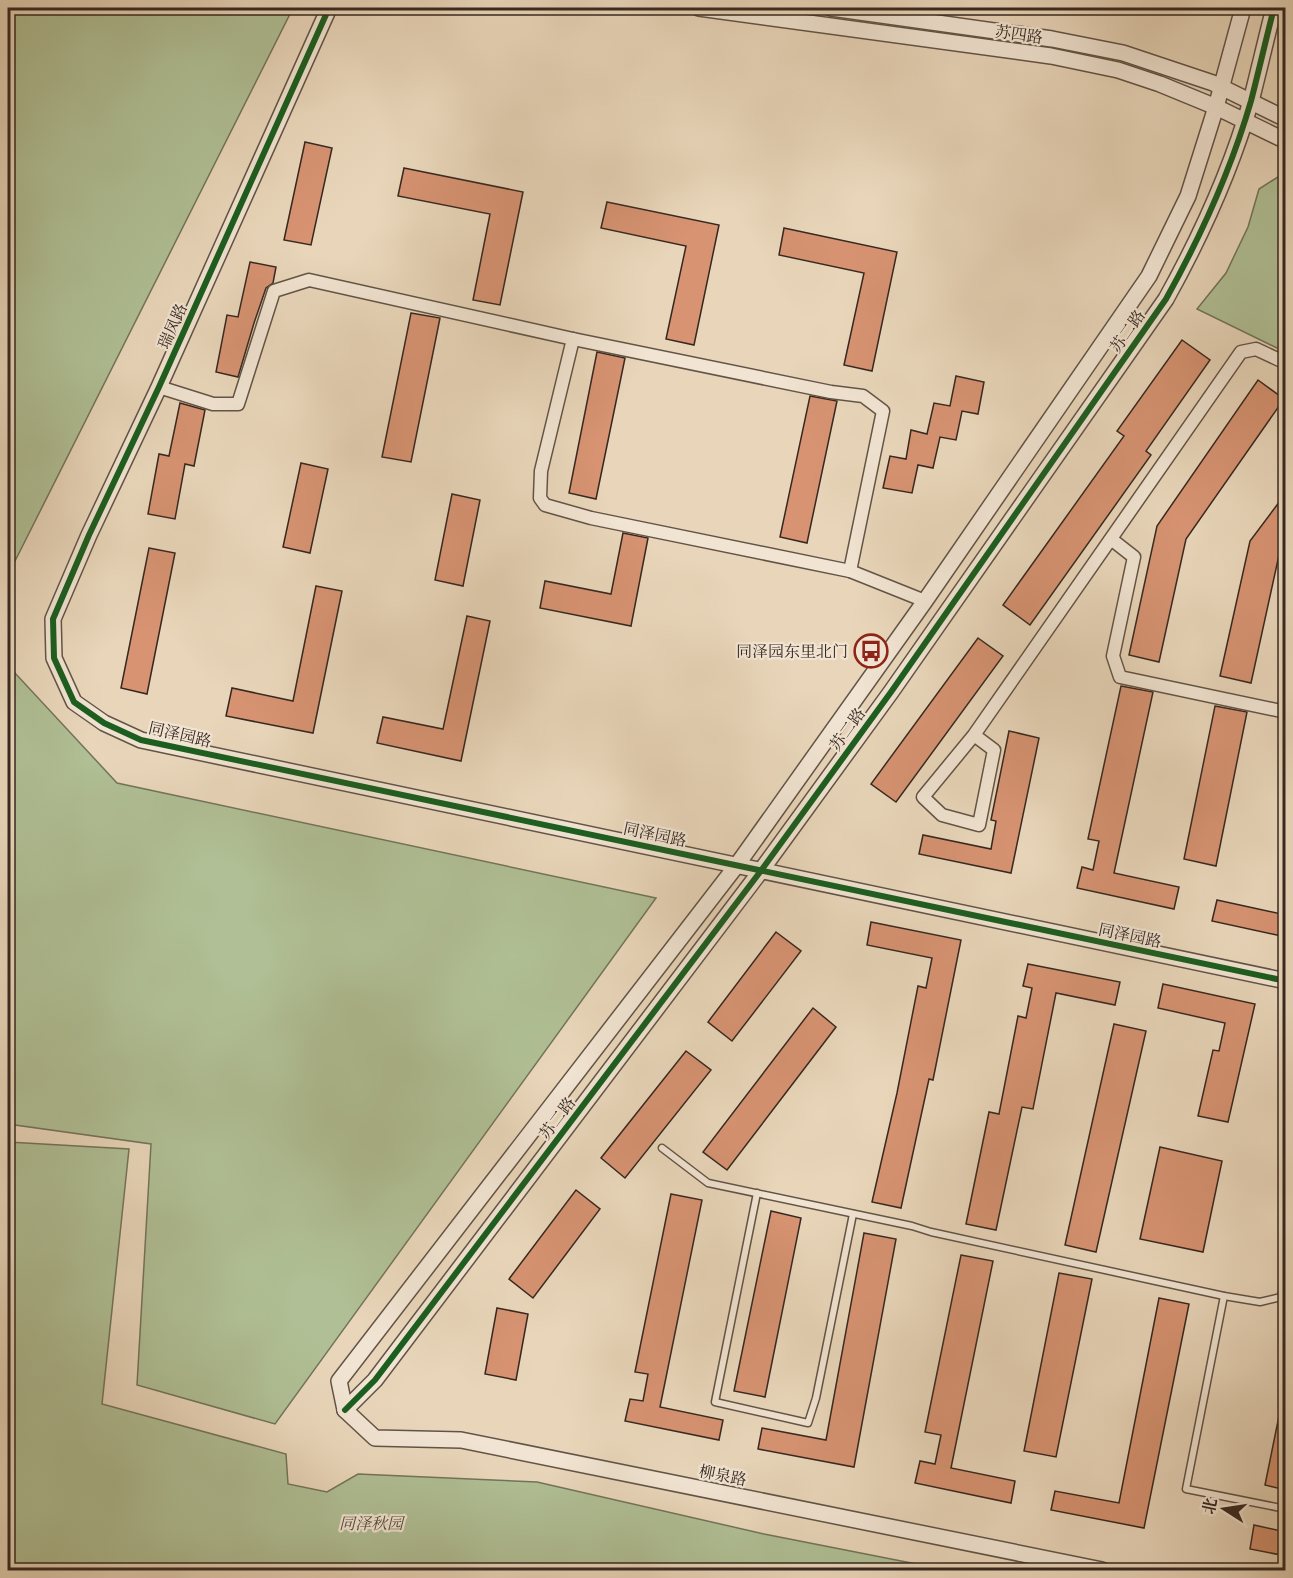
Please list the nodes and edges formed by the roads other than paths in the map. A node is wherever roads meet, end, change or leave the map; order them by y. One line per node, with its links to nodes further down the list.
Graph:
1 (329, 8): 14 (street, 瑞凤路)
2 (699, 8): 8 (street, 苏四路)
3 (831, 8): 6 (street, 苏四路)
4 (1243, 8): 6 (street, 苏二路)
5 (1274, 8): 7 (street, 苏二路)
6 (1221, 87): 7 (street, 苏四路); 8 (street, 苏二路)
7 (1251, 102): 9 (street, 苏四路); 10 (street, 苏二路)
8 (1216, 107): 10 (street, 苏四路); 17 (street, 苏二路)
9 (1286, 119)
10 (1244, 120): 11 (street, 苏四路); 22 (street, 苏二路)
11 (1286, 141)
12 (573, 339): 14 (street); 16 (street); 16 (street)
13 (1286, 363): 15 (street)
14 (159, 387): 18 (street, 瑞凤路)
15 (1111, 539): 19 (street); 20 (street)
16 (850, 571): 17 (street)
17 (925, 601): 21 (street, 苏二路)
18 (54, 658): 21 (street, 同泽园路)
19 (1286, 712)
20 (974, 735): 20 (street)
21 (737, 865): 22 (street, 同泽园路); 30 (street, 苏二路)
22 (760, 872): 23 (street, 同泽园路); 30 (street, 苏二路)
23 (1286, 981)
24 (662, 1148): 25 (lane)
25 (757, 1193): 26 (lane); 26 (lane)
26 (853, 1214): 28 (lane)
27 (1286, 1276): 29 (lane)
28 (1224, 1296): 29 (lane); 31 (lane)
29 (1283, 1297)
30 (345, 1410): 32 (street, 柳泉路)
31 (1286, 1509)
32 (1102, 1570)

